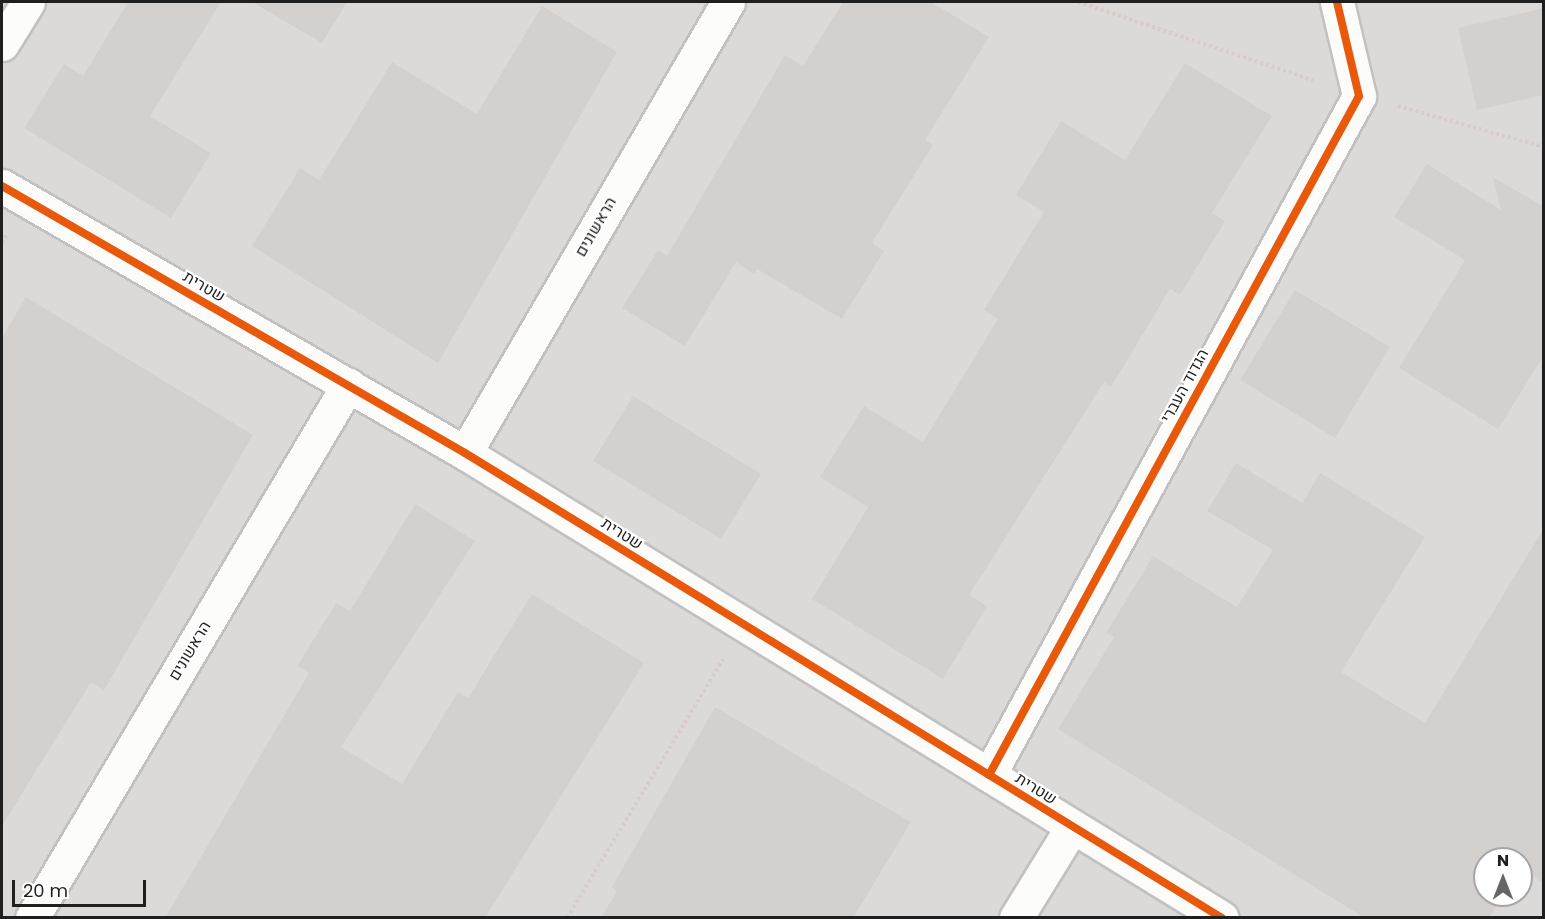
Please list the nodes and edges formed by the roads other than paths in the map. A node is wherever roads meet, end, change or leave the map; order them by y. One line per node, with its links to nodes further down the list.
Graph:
1 (28, 2): 4 (street)
2 (728, 2): 7 (street, הראשונים)
3 (1337, 2): 8 (street, הגדוד העברי)
4 (2, 44)
5 (2, 186): 6 (street, שטרית)
6 (348, 385): 7 (street, שטרית); 10 (street, הראשונים)
7 (465, 453): 8 (street, שטרית)
8 (989, 775): 9 (street, שטרית)
9 (1072, 827): 11 (street); 12 (street, שטרית)
10 (32, 918)
11 (1016, 918)
12 (1222, 918)

